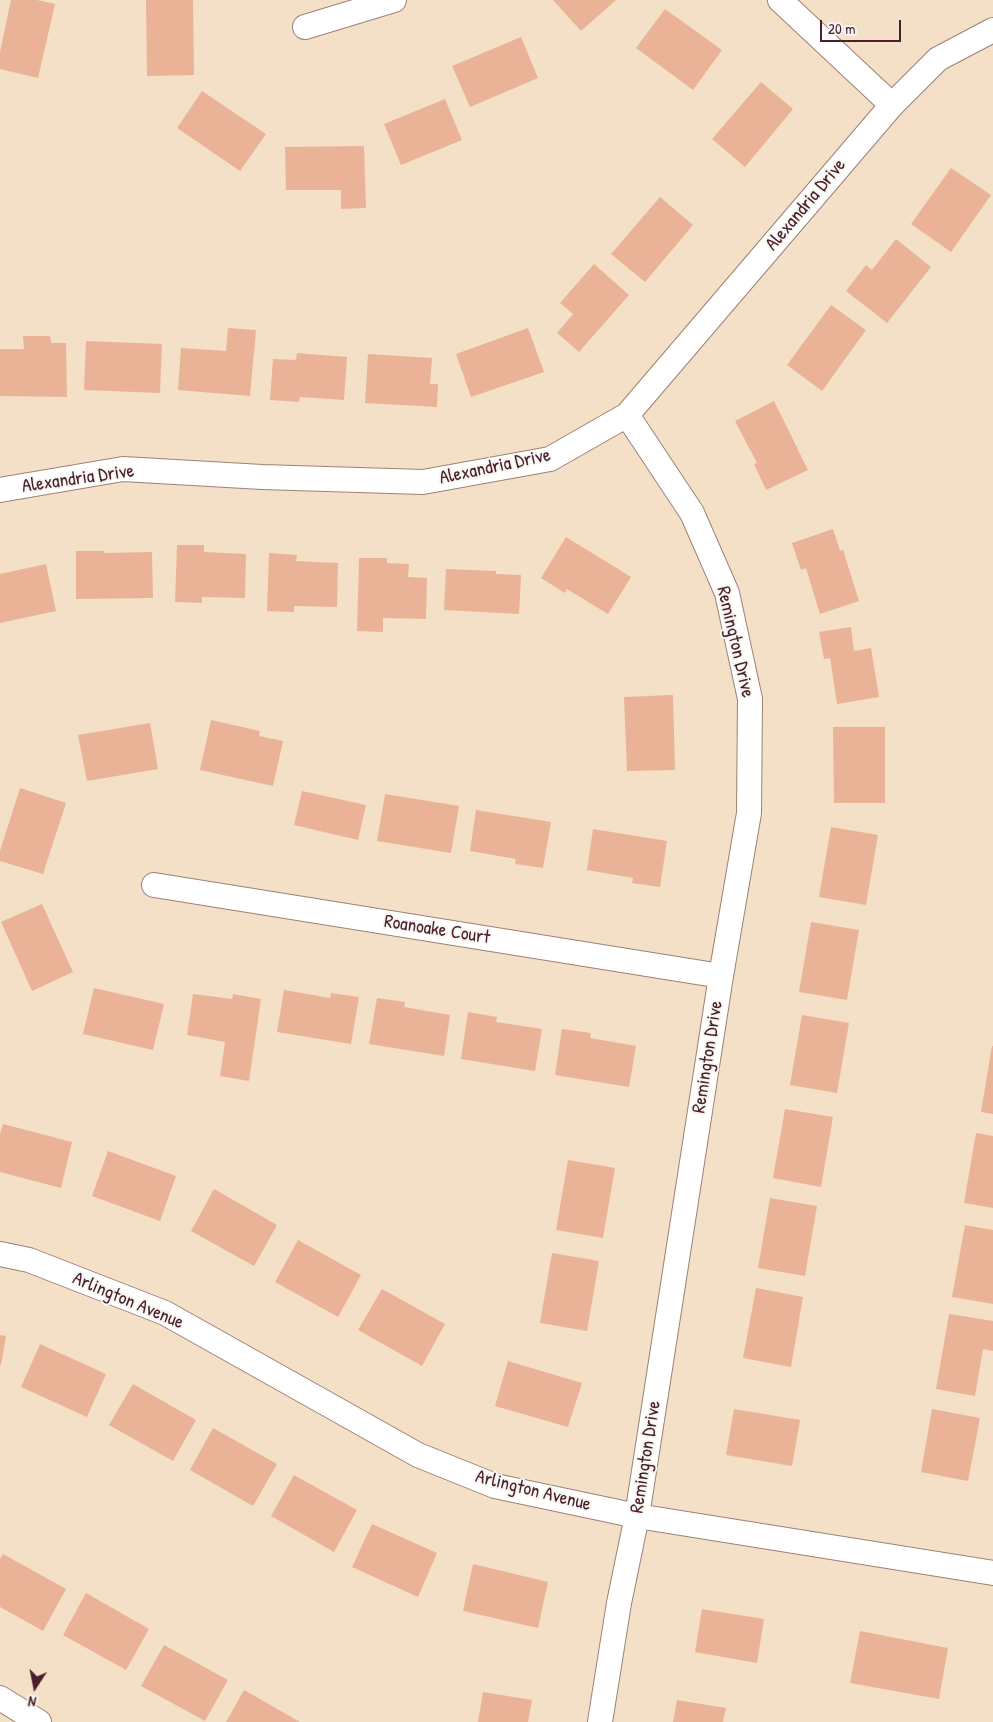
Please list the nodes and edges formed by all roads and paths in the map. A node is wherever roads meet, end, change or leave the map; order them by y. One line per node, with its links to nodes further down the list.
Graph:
1 (394, 0): 3 (street)
2 (780, 0): 5 (street)
3 (305, 27)
4 (993, 30): 5 (street, Alexandria Drive)
5 (892, 105): 6 (street, Alexandria Drive)
6 (627, 415): 7 (street, Alexandria Drive); 9 (street, Remington Drive)
7 (0, 490)
8 (154, 884): 9 (street, Roanoake Court)
9 (720, 976): 11 (street, Remington Drive)
10 (0, 1254): 11 (street, Arlington Avenue)
11 (636, 1516): 12 (street, Arlington Avenue); 15 (street, Remington Drive)
12 (993, 1573)
13 (0, 1698): 14 (street)
14 (39, 1722)
15 (600, 1722)

